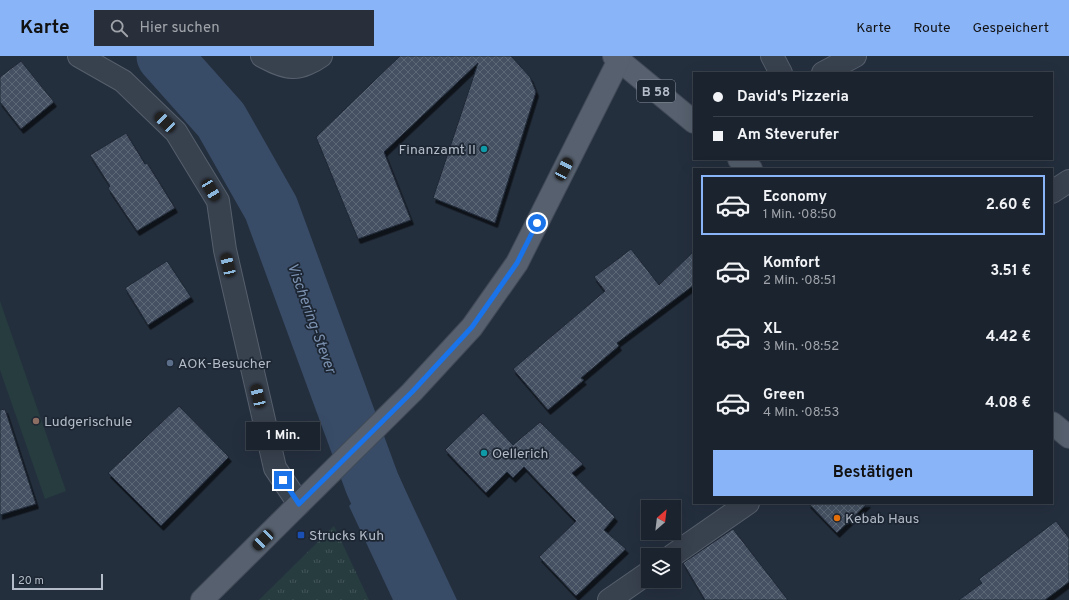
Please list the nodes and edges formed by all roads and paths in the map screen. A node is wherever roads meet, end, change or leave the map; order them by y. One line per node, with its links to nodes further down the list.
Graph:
1 (79, 56): 16 (street)
2 (262, 56): 3 (street)
3 (321, 56)
4 (772, 56): 7 (street)
5 (856, 56): 8 (street)
6 (618, 57): 9 (main road, B 58); 16 (main road)
7 (780, 72)
8 (825, 72)
9 (693, 121)
10 (740, 160): 11 (main road)
11 (750, 168)
12 (1069, 181): 13 (street)
13 (1053, 191)
14 (1053, 424): 15 (main road)
15 (1069, 437)
16 (299, 504): 20 (main road)
17 (747, 504): 18 (street)
18 (681, 549)
19 (641, 578): 21 (street)
20 (202, 600)
21 (609, 600)

